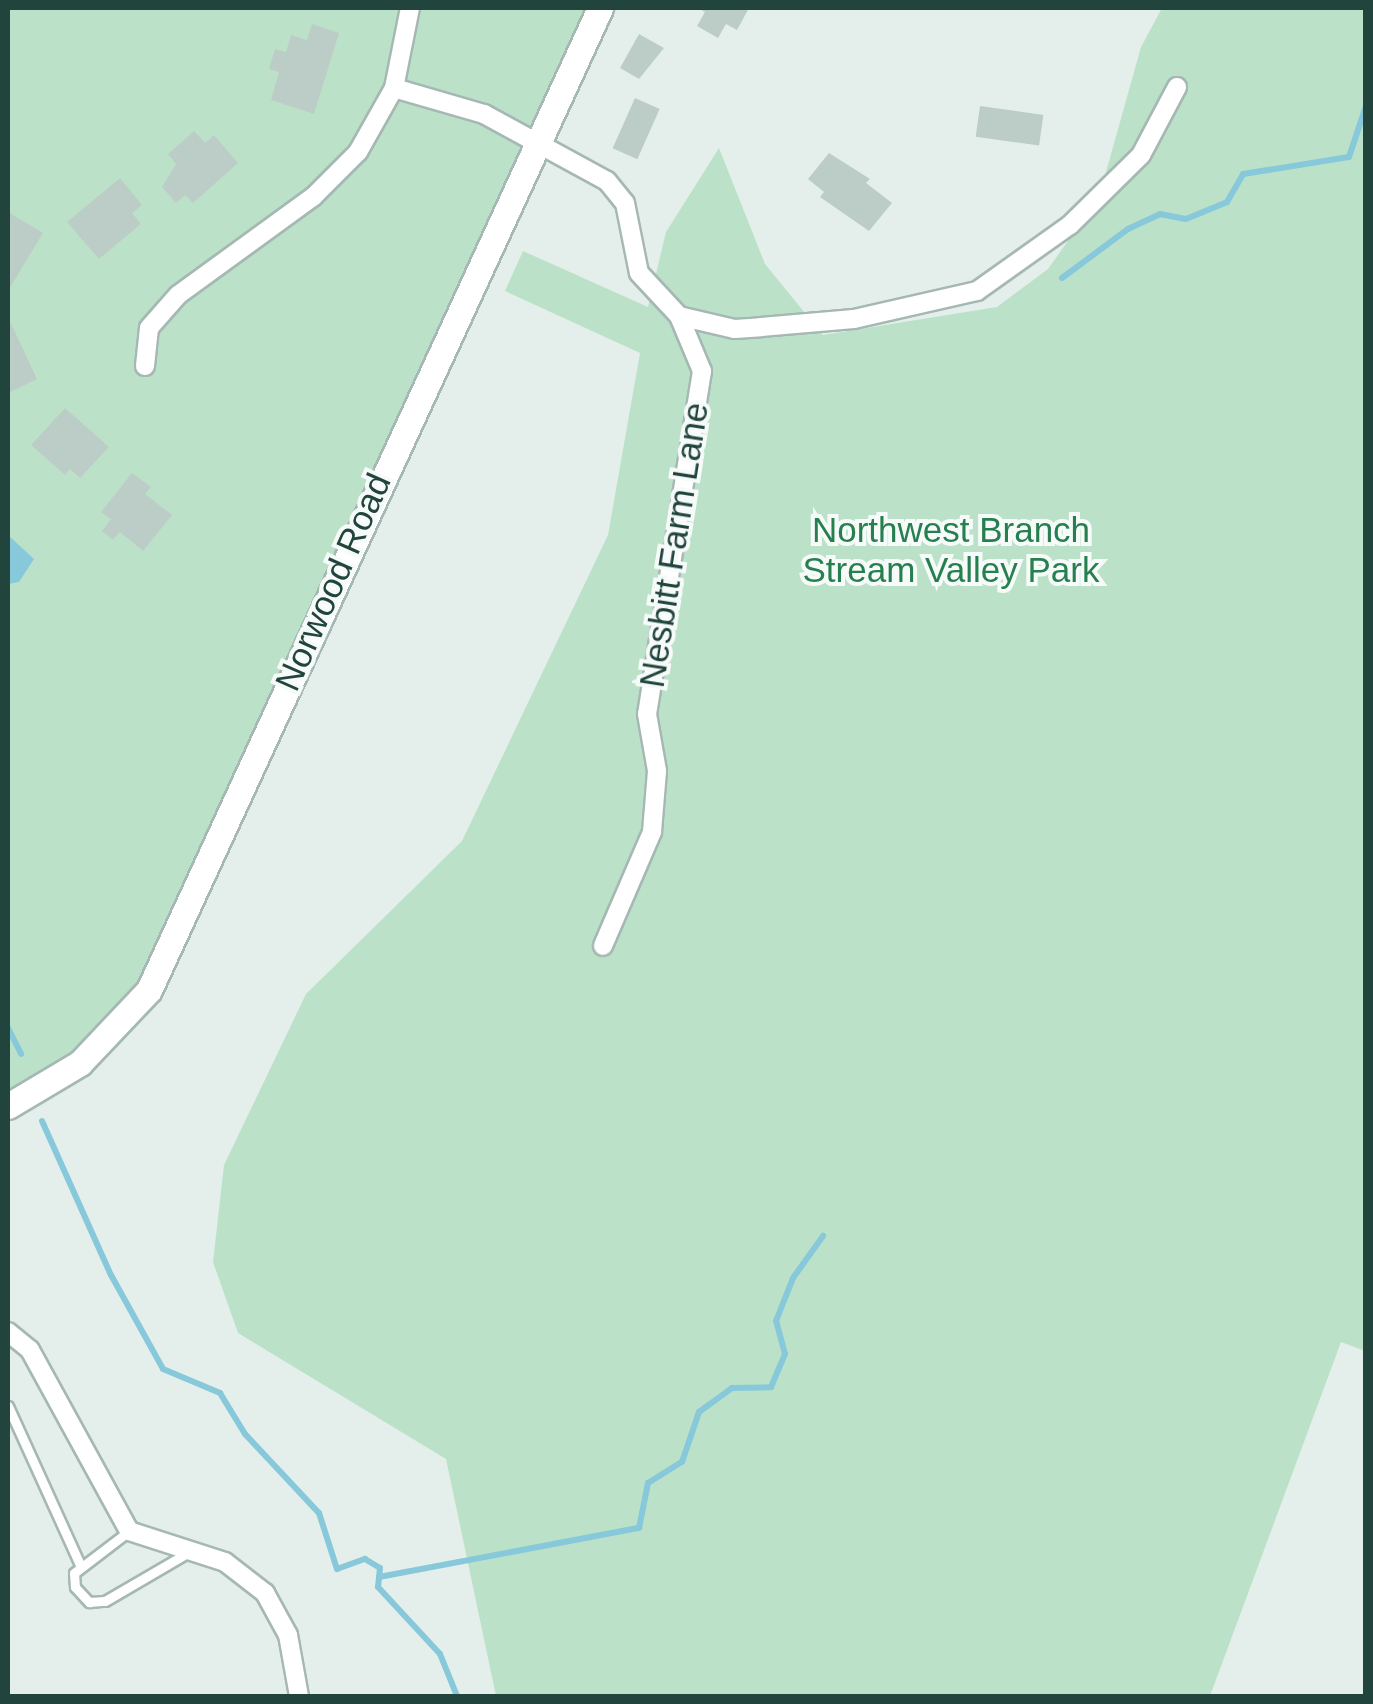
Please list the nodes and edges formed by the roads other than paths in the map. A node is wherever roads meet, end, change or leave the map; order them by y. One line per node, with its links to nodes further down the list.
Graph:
1 (410, 8): 3 (street)
2 (600, 8): 5 (street, Norwood Road)
3 (394, 88): 5 (street, Nesbitt Farm Lane); 7 (street)
4 (1178, 88): 6 (street)
5 (536, 139): 6 (street, Nesbitt Farm Lane); 9 (street, Norwood Road)
6 (678, 316): 8 (street, Nesbitt Farm Lane)
7 (145, 366)
8 (603, 946)
9 (8, 1106)
10 (8, 1332): 12 (street)
11 (8, 1406): 14 (lane)
12 (129, 1532): 13 (street); 14 (lane)
13 (190, 1552): 14 (lane); 15 (street)
14 (80, 1565)
15 (299, 1696)

